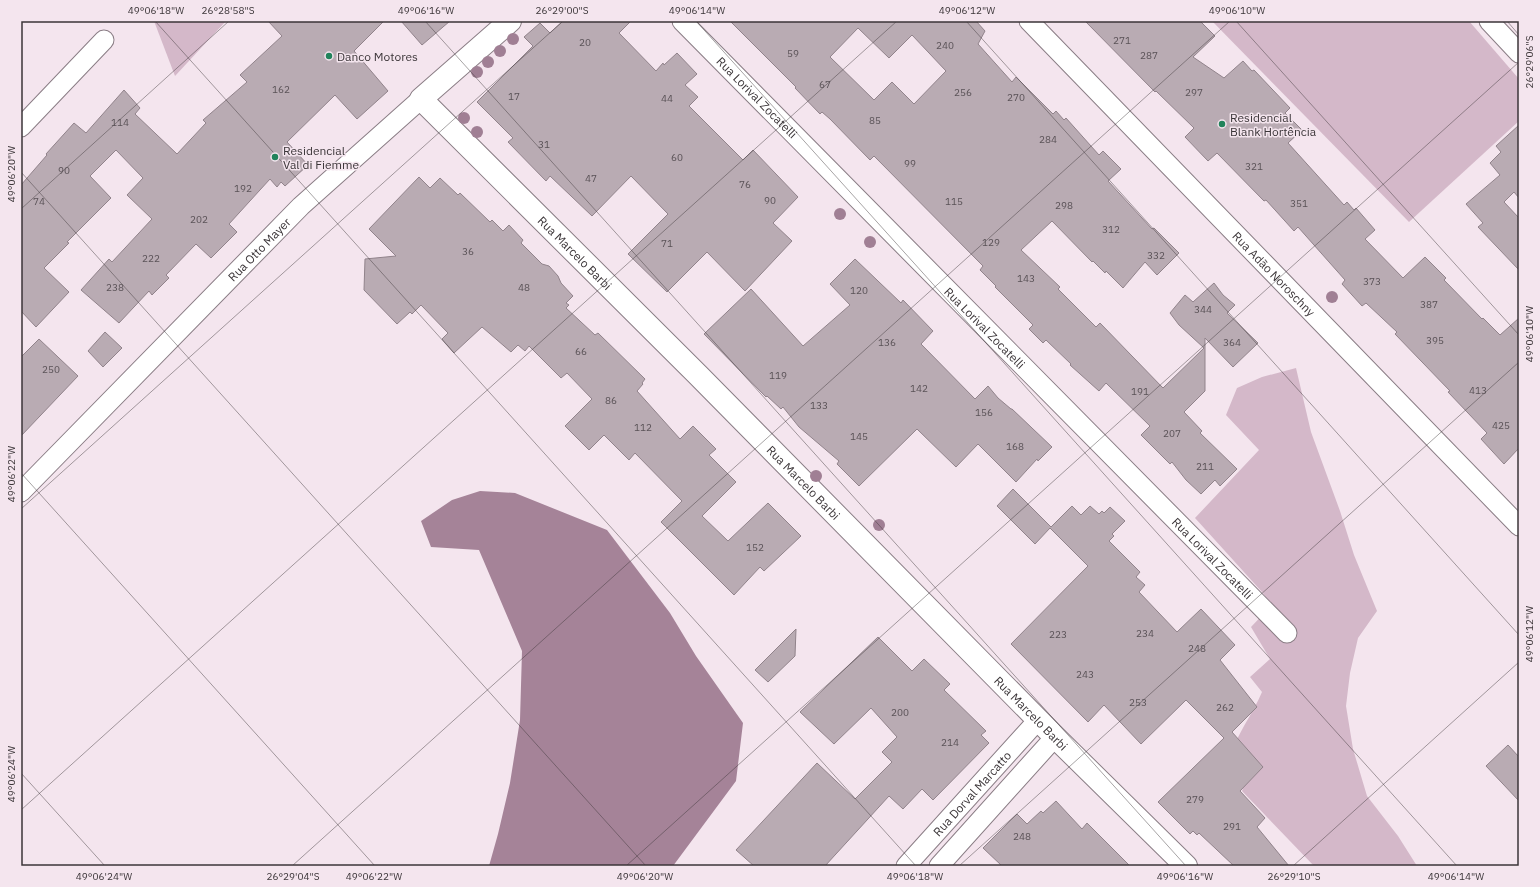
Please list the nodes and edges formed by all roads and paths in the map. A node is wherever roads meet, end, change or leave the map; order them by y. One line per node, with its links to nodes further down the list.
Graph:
1 (510, 21): 7 (street, Rua Otto Mayer)
2 (682, 21): 11 (street, Rua Lorival Zocatelli)
3 (1028, 21): 10 (street, Rua Adão Noroschny)
4 (1489, 21): 6 (street)
5 (104, 40): 8 (street)
6 (1519, 53)
7 (421, 99): 9 (street, Rua Otto Mayer); 12 (street, Rua Marcelo Barbi)
8 (21, 128)
9 (21, 492)
10 (1519, 526)
11 (1287, 633)
12 (1038, 720): 13 (street, Rua Marcelo Barbi); 14 (street, Rua Dorval Marcatto)
13 (1055, 737): 15 (street, Rua Dorval Marcatto); 16 (street, Rua Marcelo Barbi)
14 (906, 866)
15 (939, 866)
16 (1186, 866)

